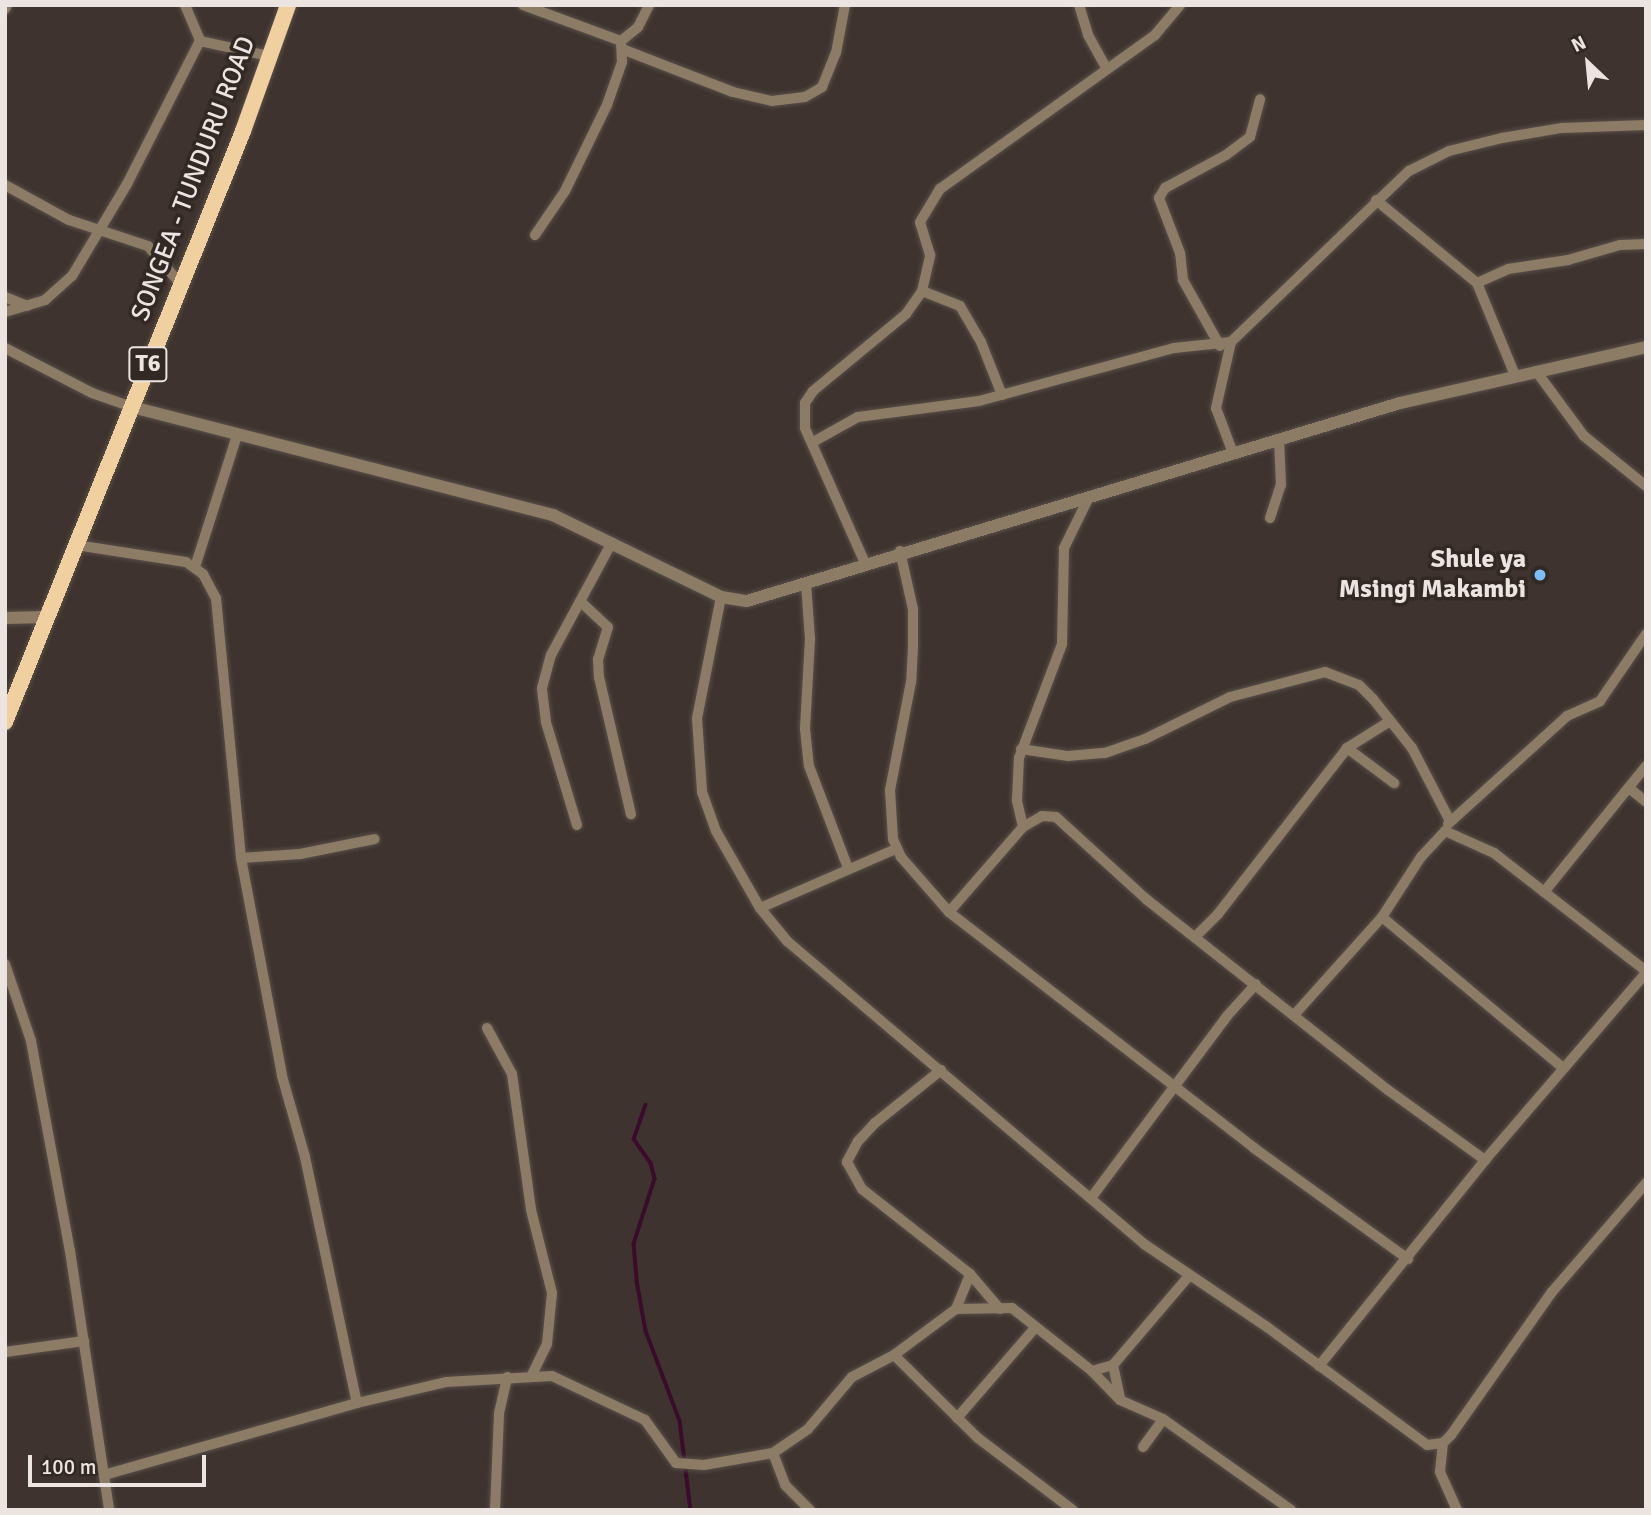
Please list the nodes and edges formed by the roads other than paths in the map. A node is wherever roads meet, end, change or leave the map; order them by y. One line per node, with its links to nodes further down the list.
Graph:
1 (186, 5): 8 (street)
2 (288, 5): 10 (highway, SONGEA - TUNDURU ROAD / T6)
3 (523, 5): 9 (street)
4 (649, 5): 9 (street)
5 (845, 5): 9 (street)
6 (1079, 5): 11 (street)
7 (1180, 5): 11 (street)
8 (200, 41): 10 (street); 16 (street)
9 (622, 45): 17 (street)
10 (269, 56): 19 (highway, SONGEA - TUNDURU ROAD / T6)
11 (1107, 69): 21 (street)
12 (1261, 99): 26 (street)
13 (1646, 125): 15 (street)
14 (5, 185): 16 (street)
15 (1376, 200): 20 (street); 25 (street)
16 (98, 228): 19 (street); 23 (street)
17 (535, 235)
18 (1646, 244): 20 (street)
19 (179, 282): 32 (highway, SONGEA - TUNDURU ROAD / T6)
20 (1477, 283): 30 (street)
21 (922, 291): 31 (street); 35 (street)
22 (5, 297): 23 (street)
23 (27, 306): 24 (street)
24 (5, 312)
25 (1231, 342): 26 (street); 36 (street)
26 (1220, 346): 31 (street)
27 (1646, 347): 29 (street)
28 (5, 348): 32 (street)
29 (1536, 371): 30 (street); 37 (street)
30 (1515, 375): 34 (street)
31 (1002, 395): 35 (street)
32 (132, 407): 33 (street); 41 (highway, SONGEA - TUNDURU ROAD / T6)
33 (237, 435): 40 (street); 44 (street)
34 (1279, 439): 36 (street); 39 (street)
35 (813, 442): 43 (street)
36 (1233, 453): 38 (street)
37 (1646, 486)
38 (1087, 501): 42 (street); 54 (street)
39 (1270, 518)
40 (611, 542): 46 (street); 47 (street)
41 (76, 545): 44 (street); 48 (highway, SONGEA - TUNDURU ROAD / T6)
42 (900, 551): 43 (street); 65 (street)
43 (865, 563): 45 (street)
44 (195, 567): 66 (street)
45 (806, 584): 46 (street); 67 (street)
46 (721, 597): 69 (street)
47 (582, 603): 59 (street); 61 (street)
48 (46, 617): 49 (street); 52 (highway, SONGEA - TUNDURU ROAD / T6)
49 (5, 618)
50 (1646, 634): 60 (street)
51 (1390, 721): 53 (street); 54 (street); 60 (street)
52 (5, 723)
53 (1347, 748): 56 (street); 72 (street)
54 (1021, 749): 62 (street)
55 (1646, 766): 57 (street)
56 (1394, 783)
57 (1629, 788): 58 (street); 68 (street)
58 (1646, 802)
59 (631, 814)
60 (1450, 821): 63 (street)
61 (577, 825)
62 (1023, 827): 70 (street); 72 (street)
63 (1445, 831): 68 (street); 71 (street)
64 (375, 839): 66 (street)
65 (896, 849): 67 (street); 70 (street)
66 (241, 858): 99 (street)
67 (848, 868): 69 (street)
68 (1544, 892): 74 (street)
69 (760, 908): 79 (street)
70 (949, 912): 80 (street)
71 (1381, 917): 76 (street); 78 (street)
72 (1195, 937): 75 (street)
73 (5, 964): 90 (street)
74 (1646, 972): 78 (street)
75 (1256, 984): 76 (street); 80 (street)
76 (1295, 1014): 81 (street)
77 (487, 1028): 96 (street)
78 (1563, 1068): 81 (street)
79 (942, 1070): 83 (street); 85 (street)
80 (1178, 1087): 83 (street); 84 (street)
81 (1485, 1160): 84 (street)
82 (1646, 1183): 102 (street)
83 (1091, 1198): 86 (street)
84 (1408, 1259): 94 (street)
85 (970, 1274): 87 (street); 88 (street)
86 (1188, 1277): 93 (street); 94 (street)
87 (956, 1309): 88 (street); 92 (street)
88 (1000, 1309): 89 (street)
89 (1035, 1328): 95 (street); 100 (street)
90 (84, 1341): 91 (street); 105 (street)
91 (5, 1352)
92 (894, 1355): 100 (street); 104 (street)
93 (1113, 1365): 95 (street); 98 (street)
94 (1319, 1366): 102 (street)
95 (1092, 1371): 98 (street)
96 (533, 1375): 97 (street); 104 (street)
97 (507, 1377): 99 (street); 107 (street)
98 (1120, 1400): 101 (street)
99 (357, 1403): 105 (street)
100 (957, 1418): 109 (street)
101 (1163, 1419): 103 (street); 110 (street)
102 (1443, 1443): 111 (street)
103 (1143, 1447)
104 (773, 1453): 108 (street)
105 (104, 1475): 106 (street)
106 (109, 1510)
107 (495, 1510)
108 (810, 1510)
109 (1073, 1510)
110 (1291, 1510)
111 (1457, 1510)

